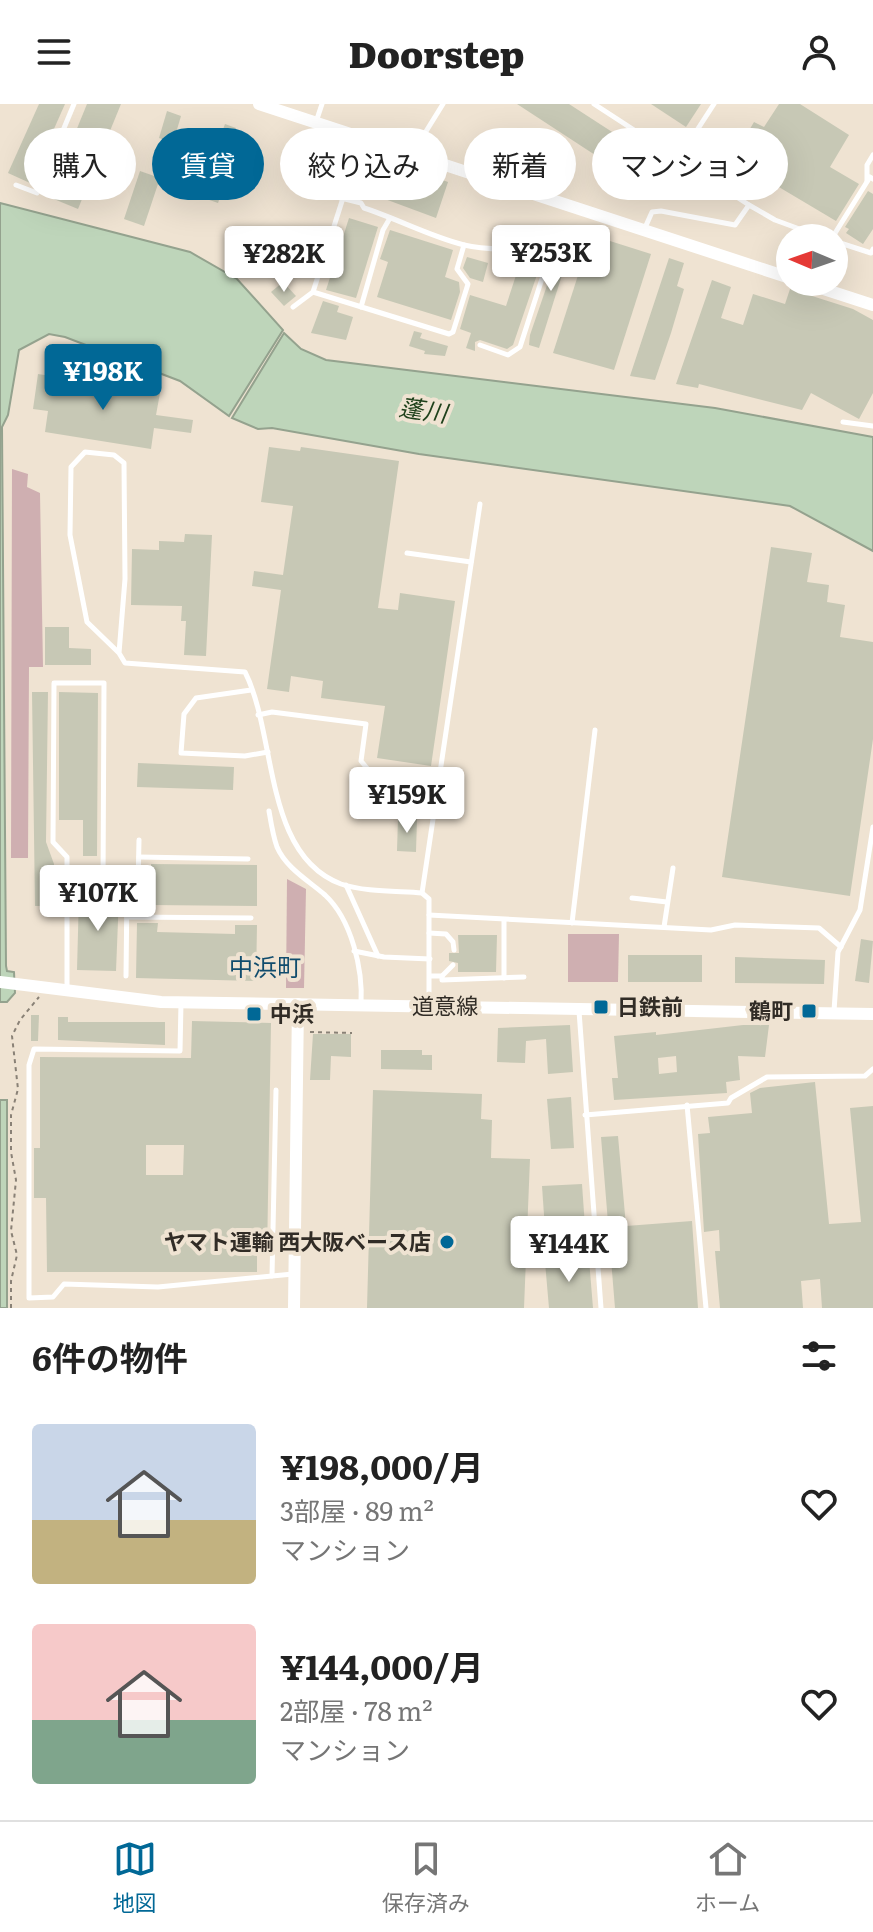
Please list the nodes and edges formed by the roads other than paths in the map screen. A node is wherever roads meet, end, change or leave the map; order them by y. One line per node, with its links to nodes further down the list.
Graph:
1 (74, 104): 15 (lane)
2 (259, 104): 7 (street)
3 (322, 104): 7 (lane)
4 (443, 104): 9 (lane)
5 (594, 104): 10 (lane)
6 (714, 104): 11 (lane)
7 (315, 123): 8 (street)
8 (331, 128)
9 (428, 128)
10 (632, 128)
11 (698, 128)
12 (873, 155): 14 (lane)
13 (448, 167): 23 (street)
14 (870, 180): 22 (lane)
15 (16, 185)
16 (342, 200): 28 (lane)
17 (348, 200): 20 (lane)
18 (742, 200): 19 (lane)
19 (749, 205): 21 (lane); 23 (lane)
20 (390, 218): 24 (lane); 32 (lane)
21 (786, 224)
22 (843, 224)
23 (644, 231): 27 (street)
24 (464, 245): 32 (lane); 33 (lane)
25 (848, 245): 26 (lane)
26 (873, 249)
27 (776, 273)
28 (313, 292): 31 (lane); 32 (lane)
29 (845, 296): 30 (street)
30 (873, 305)
31 (293, 307)
32 (361, 307)
33 (480, 345)
34 (843, 422): 35 (lane)
35 (873, 426)
36 (480, 504): 38 (lane)
37 (407, 553): 38 (lane)
38 (471, 562): 44 (lane)
39 (119, 653): 39 (lane); 40 (lane)
40 (251, 690): 41 (lane); 43 (lane)
41 (258, 715): 43 (lane); 44 (lane)
42 (595, 730): 62 (lane)
43 (268, 752): 51 (lane)
44 (438, 782): 55 (lane)
45 (269, 811): 67 (lane)
46 (873, 827): 65 (lane)
47 (139, 840): 48 (lane)
48 (139, 857): 49 (lane); 54 (lane)
49 (248, 859)
50 (673, 868): 57 (lane)
51 (346, 885): 55 (lane); 68 (lane)
52 (67, 886): 53 (lane); 53 (lane); 77 (lane)
53 (103, 887): 54 (lane)
54 (127, 887): 59 (lane)
55 (422, 893): 58 (lane)
56 (632, 898): 57 (lane)
57 (667, 902): 63 (lane)
58 (429, 915): 61 (lane); 64 (lane)
59 (127, 917): 60 (lane); 71 (lane)
60 (251, 918)
61 (504, 920): 62 (lane); 75 (lane)
62 (572, 923): 63 (lane)
63 (664, 927): 65 (lane)
64 (429, 933): 66 (lane); 69 (lane)
65 (841, 947): 83 (lane)
66 (454, 950)
67 (354, 951): 68 (lane); 80 (lane)
68 (378, 956): 69 (lane)
69 (430, 959): 72 (lane)
70 (453, 965): 73 (lane)
71 (126, 976)
72 (430, 976): 73 (lane); 82 (lane)
73 (442, 976): 75 (lane)
74 (524, 977): 75 (lane)
75 (504, 978)
76 (0, 982): 77 (street, 道意線)
77 (67, 991): 78 (street, 道意線)
78 (181, 1002): 79 (street, 道意線); 90 (lane)
79 (298, 1004): 80 (street, 道意線); 89 (street)
80 (361, 1005): 82 (street, 道意線)
81 (578, 1006): 82 (street, 道意線); 83 (street, 道意線); 88 (lane)
82 (429, 1007)
83 (834, 1012): 84 (street, 道意線)
84 (873, 1014)
85 (873, 1069): 87 (lane)
86 (276, 1090): 90 (lane)
87 (687, 1105): 88 (lane); 93 (lane)
88 (585, 1115): 92 (lane)
89 (294, 1274): 90 (lane); 91 (street)
90 (272, 1276)
91 (294, 1308)
92 (601, 1308)
93 (706, 1308)

